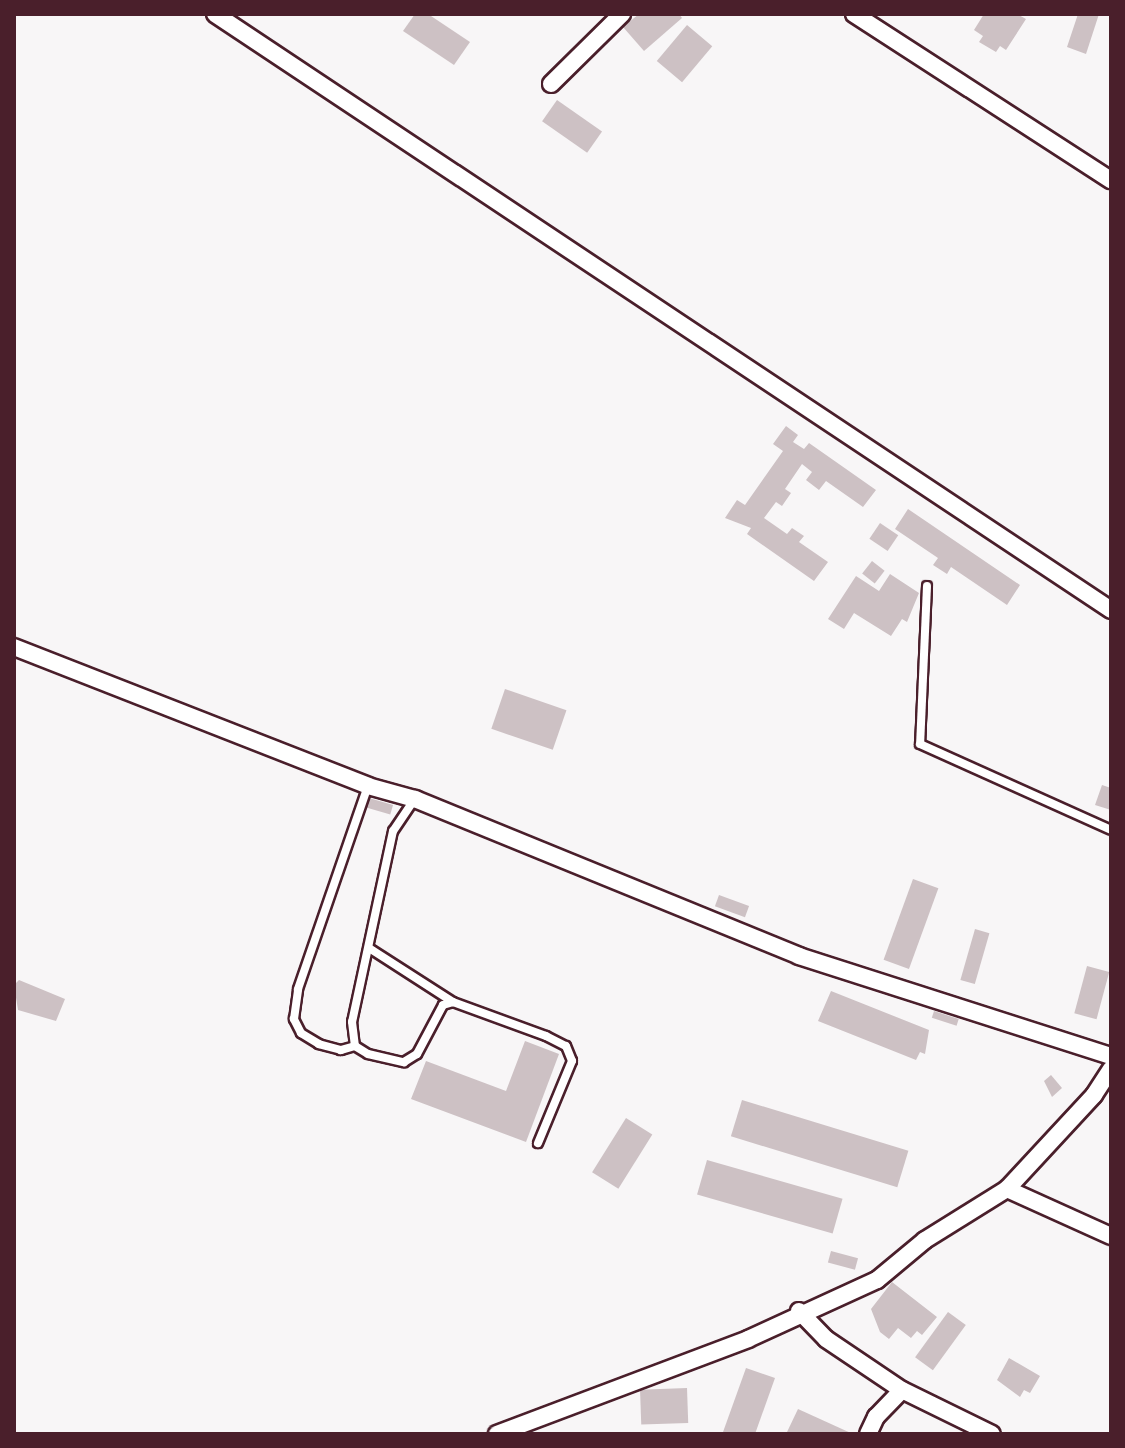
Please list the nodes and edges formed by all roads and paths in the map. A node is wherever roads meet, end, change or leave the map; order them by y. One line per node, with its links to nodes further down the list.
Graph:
1 (215, 14): 7 (street)
2 (622, 14): 4 (street)
3 (854, 14): 5 (street)
4 (551, 84)
5 (1111, 180)
6 (927, 586): 11 (lane)
7 (1111, 610)
8 (14, 647): 9 (street)
9 (368, 786): 10 (street); 14 (lane)
10 (415, 799): 12 (lane); 15 (street)
11 (1111, 830)
12 (369, 948): 13 (lane); 14 (lane)
13 (453, 1002): 14 (lane); 17 (lane)
14 (355, 1046)
15 (1111, 1056)
16 (1111, 1069): 18 (street)
17 (538, 1143)
18 (1007, 1189): 19 (street); 20 (street)
19 (1111, 1236)
20 (799, 1311): 21 (street); 22 (street)
21 (902, 1390): 24 (street); 25 (street)
22 (505, 1431): 23 (street)
23 (530, 1434)
24 (868, 1434)
25 (992, 1434)

